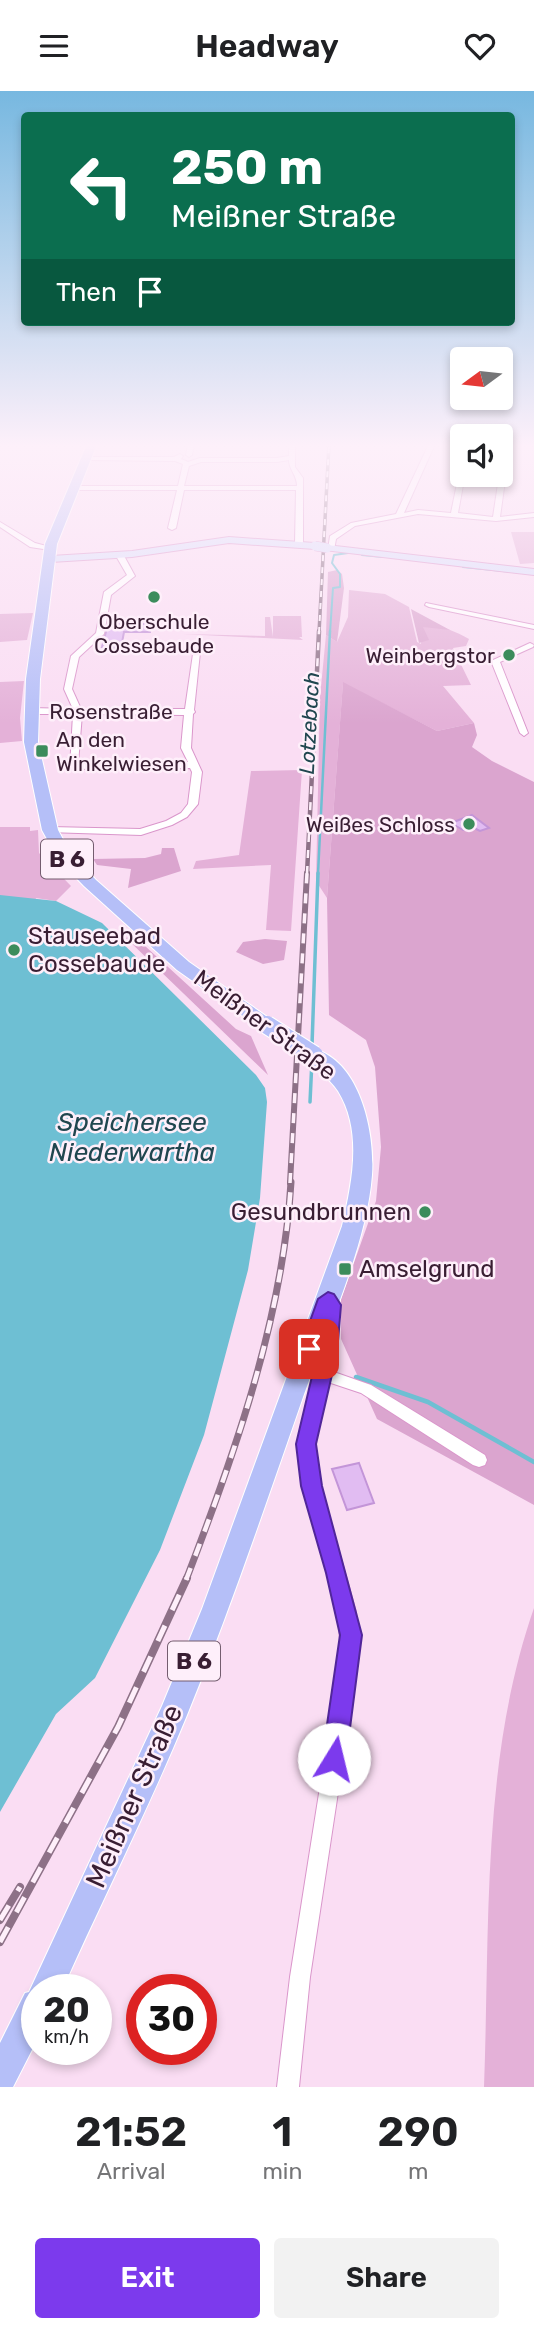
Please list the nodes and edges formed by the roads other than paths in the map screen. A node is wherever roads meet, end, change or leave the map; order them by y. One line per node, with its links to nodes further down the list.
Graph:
1 (22, 537): 7 (street)
2 (57, 537): 7 (main road, B 6)
3 (299, 537): 5 (street)
4 (334, 537): 6 (street)
5 (299, 544): 6 (street, bridge); 8 (street)
6 (329, 548): 9 (street)
7 (51, 554): 8 (street); 14 (main road, Meißner Straße / B 6)
8 (120, 556): 15 (street)
9 (534, 572)
10 (429, 605): 11 (street)
11 (534, 626): 13 (street)
12 (191, 645): 16 (street)
13 (532, 646): 17 (street)
14 (31, 711): 15 (street, Rosenstraße); 19 (main road, Meißner Straße / B 6)
15 (78, 711): 16 (street, Rosenstraße); 18 (street)
16 (191, 712): 18 (street)
17 (524, 733)
18 (194, 765): 19 (street)
19 (50, 830): 20 (main road, Meißner Straße / B 6, bridge)
20 (323, 1311): 21 (street); 23 (main road, Meißner Straße / B 6)
21 (323, 1374): 22 (street); 26 (street)
22 (479, 1460)
23 (52, 1974)
24 (21, 2037): 25 (main road)
25 (0, 2078)
26 (289, 2087)

